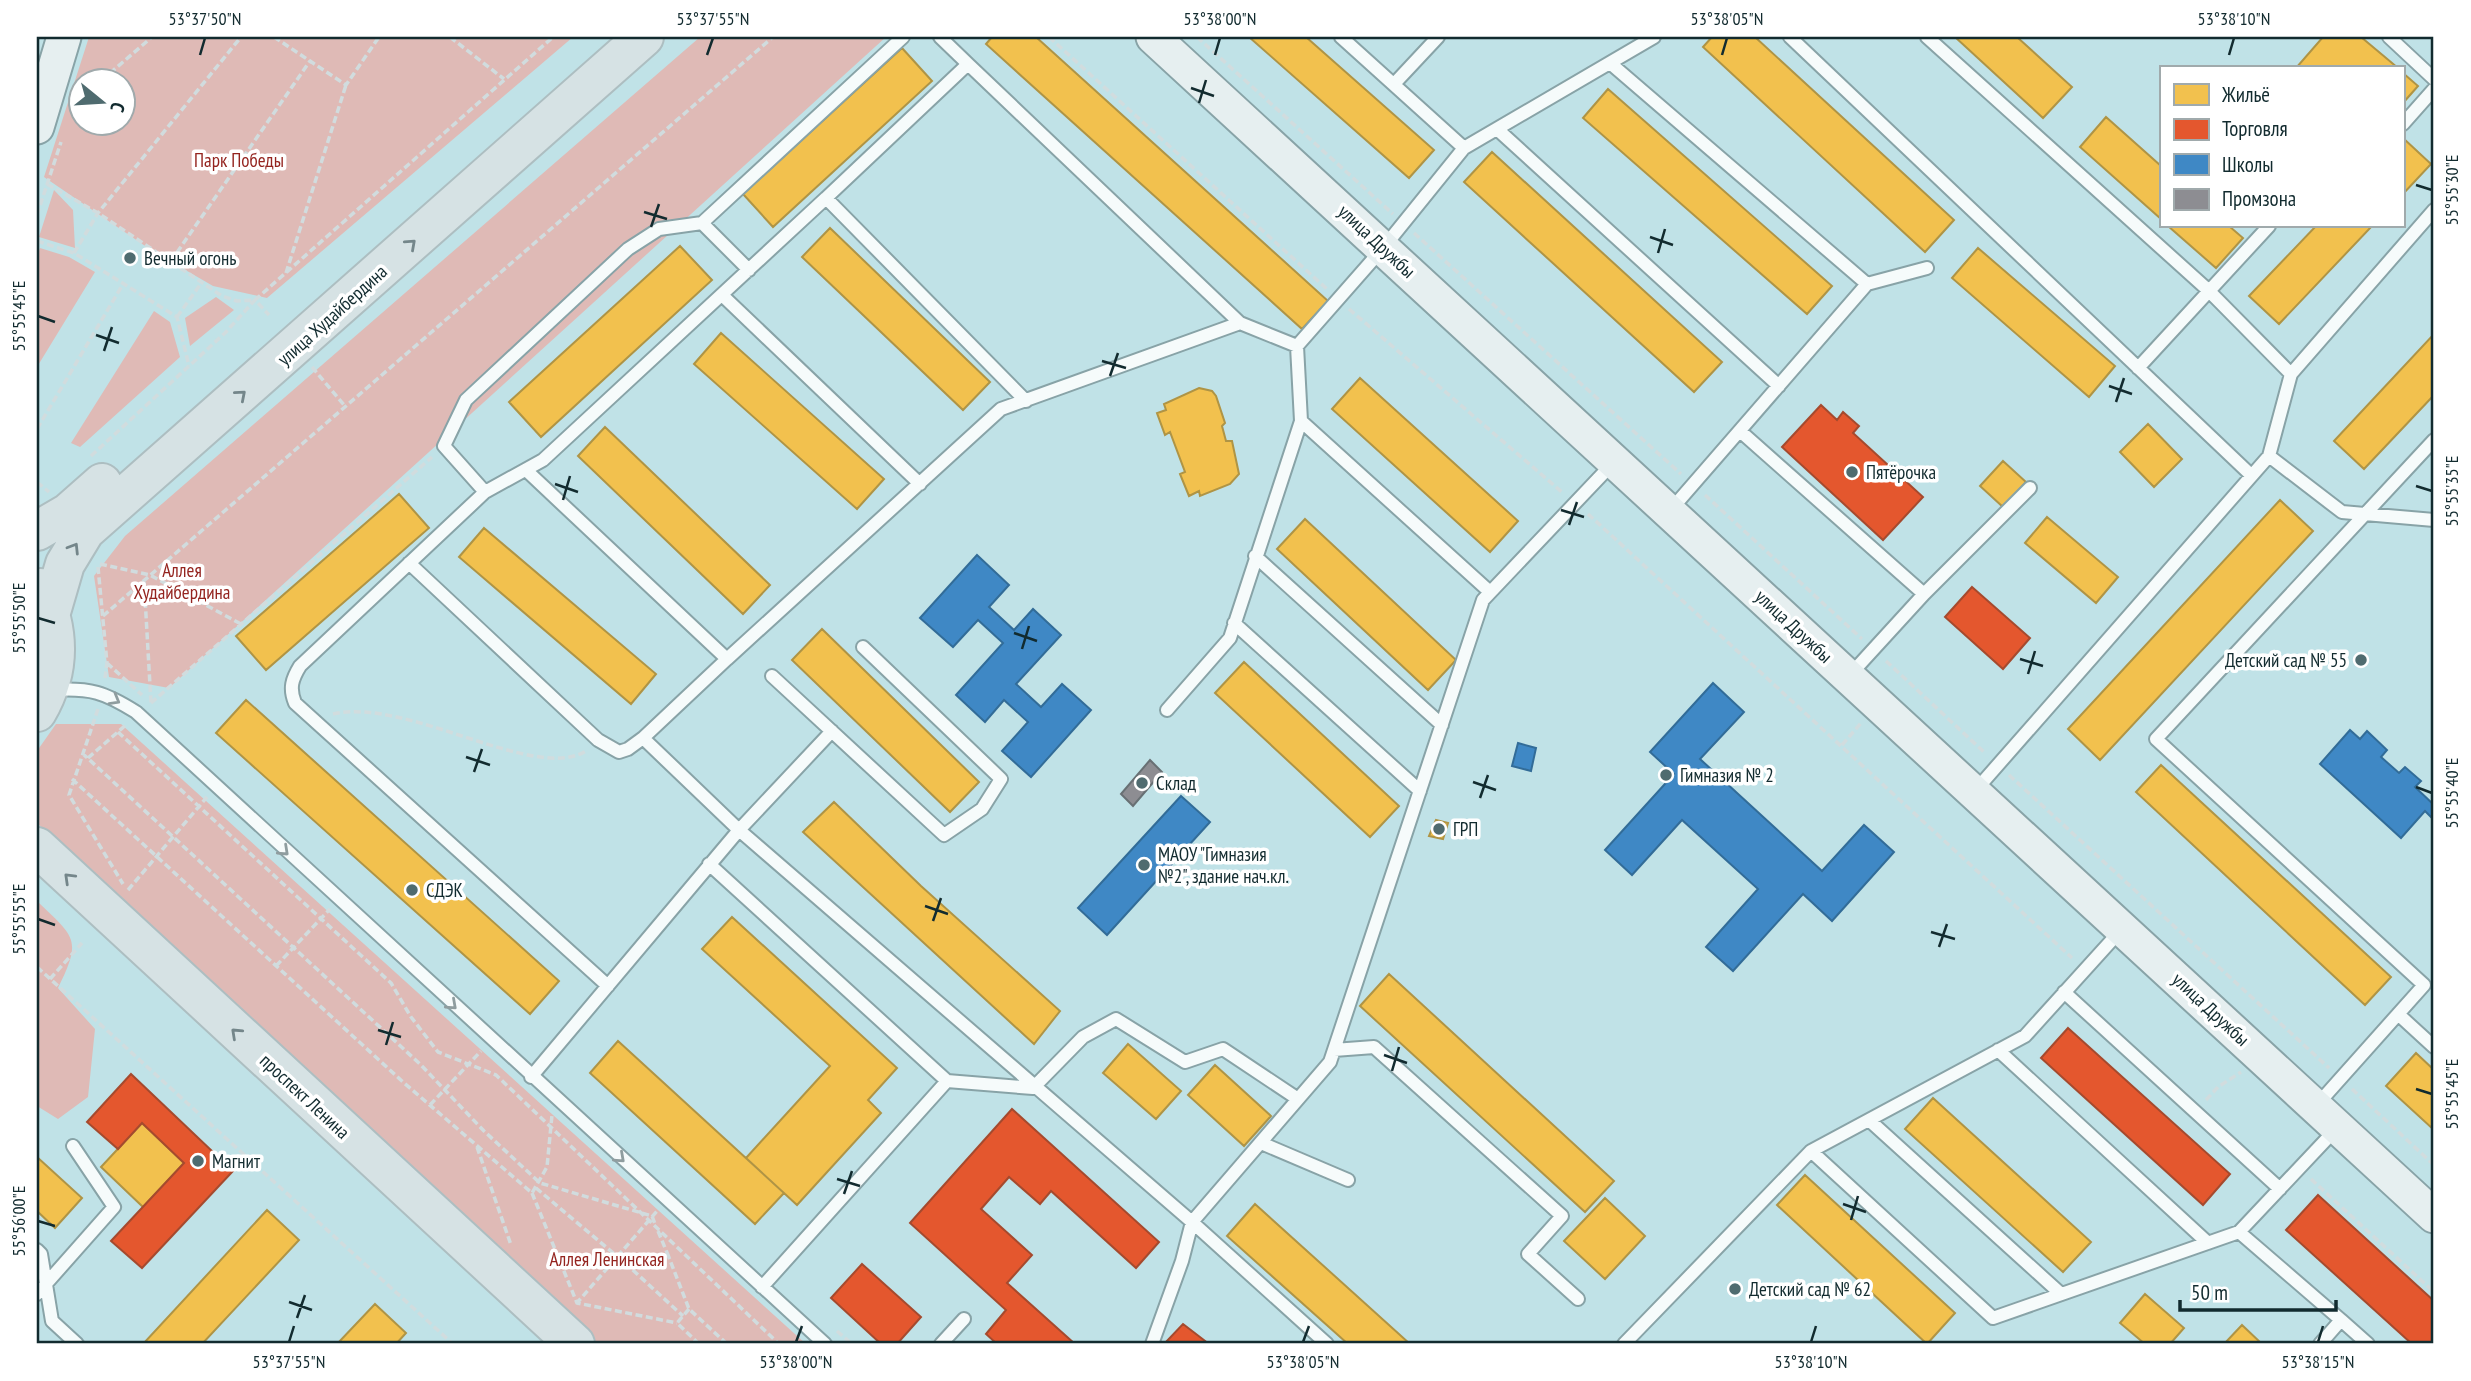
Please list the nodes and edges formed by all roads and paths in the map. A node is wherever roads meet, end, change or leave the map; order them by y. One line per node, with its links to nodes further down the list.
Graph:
1 (64, 37): 31 (main road)
2 (152, 37): 24 (path)
3 (241, 37): 37 (path)
4 (274, 37): 21 (path)
5 (379, 37): 28 (path)
6 (450, 37): 25 (path)
7 (553, 37): 25 (path)
8 (608, 37): 84 (main road, улица Худайбердина)
9 (644, 37): 91 (main road, улица Худайбердина, one-way to 9)
10 (773, 37): 64 (path)
11 (903, 37): 39 (lane)
12 (940, 37): 23 (lane)
13 (1153, 37): 41 (main road, улица Дружбы)
14 (1197, 37): 41 (path)
15 (1340, 37): 27 (lane)
16 (1438, 37): 27 (lane)
17 (1654, 37): 22 (lane)
18 (1790, 37): 60 (lane)
19 (1927, 37): 51 (lane)
20 (2389, 37): 26 (lane)
21 (310, 61): 28 (path); 44 (path)
22 (1610, 63): 32 (lane); 50 (lane)
23 (968, 64): 34 (lane); 56 (lane)
24 (118, 66)
25 (504, 79): 47 (path)
26 (2434, 79)
27 (1394, 84): 33 (lane)
28 (346, 85): 47 (path)
29 (2434, 89): 30 (lane)
30 (2404, 123)
31 (37, 127)
32 (1497, 129): 33 (lane); 62 (lane)
33 (1464, 148): 41 (lane)
34 (826, 198): 46 (lane); 63 (lane)
35 (38, 204): 37 (path); 38 (path)
36 (2434, 209): 61 (lane)
37 (97, 213): 43 (path); 44 (path)
38 (37, 215)
39 (702, 223): 46 (lane); 69 (lane)
40 (2267, 228): 51 (lane)
41 (1394, 236): 57 (lane); 72 (main road, улица Дружбы); 77 (path)
42 (37, 241): 43 (path)
43 (74, 253): 49 (path)
44 (171, 261): 48 (path)
45 (1927, 268): 50 (lane)
46 (749, 270): 52 (lane)
47 (286, 274): 53 (path)
48 (202, 282): 53 (path); 55 (path)
49 (123, 284): 55 (path); 66 (path)
50 (1867, 284): 62 (lane)
51 (2208, 290): 60 (lane); 61 (lane)
52 (722, 295): 73 (lane); 76 (lane)
53 (255, 300): 54 (path); 59 (path)
54 (269, 315)
55 (177, 317): 59 (path)
56 (1240, 323): 57 (lane); 63 (lane)
57 (1297, 346): 65 (lane)
58 (309, 363): 64 (path)
59 (188, 366): 71 (path)
60 (2138, 368): 74 (lane)
61 (2291, 374): 70 (lane)
62 (1779, 386): 67 (lane)
63 (1026, 401): 76 (lane)
64 (344, 405): 87 (path)
65 (1301, 421): 85 (lane); 89 (lane)
66 (37, 429)
67 (1740, 432): 77 (lane); 90 (lane)
68 (2434, 440): 82 (lane)
69 (444, 446): 79 (lane); 94 (path)
70 (2269, 456): 74 (lane); 82 (lane)
71 (89, 458)
72 (1614, 461): 81 (main road, улица Дружбы); 89 (lane)
73 (527, 471): 79 (lane); 97 (lane)
74 (2251, 475): 115 (lane)
75 (60, 484): 80 (path)
76 (920, 484): 97 (lane)
77 (1693, 484): 81 (lane); 96 (path)
78 (2030, 488): 90 (lane)
79 (485, 492): 86 (lane)
80 (50, 493)
81 (1669, 512): 99 (main road, улица Дружбы)
82 (2365, 514): 83 (lane); 139 (lane)
83 (2434, 520)
84 (37, 531)
85 (1255, 556): 93 (lane); 106 (lane)
86 (409, 563): 107 (lane); 111 (lane)
87 (150, 575): 88 (path); 92 (path); 94 (path)
88 (144, 580): 92 (path); 102 (path)
89 (1490, 592): 106 (lane)
90 (1924, 594): 96 (lane)
91 (44, 597): 101 (main road)
92 (103, 616): 100 (path)
93 (1234, 623): 103 (lane); 118 (lane)
94 (241, 624): 102 (path)
95 (863, 647): 108 (lane)
96 (1873, 650): 99 (lane); 115 (path)
97 (727, 659): 110 (lane)
98 (772, 676): 108 (lane)
99 (1849, 676): 119 (main road, улица Дружбы)
100 (103, 693): 101 (lane); 105 (lane, one-way to 105); 113 (path)
101 (43, 701)
102 (151, 703): 105 (path)
103 (1167, 710)
104 (1870, 713): 112 (path)
105 (138, 714): 109 (path); 117 (lane)
106 (1442, 724): 118 (lane)
107 (318, 725): 111 (path); 137 (lane)
108 (832, 731): 121 (lane)
109 (118, 732): 114 (path); 120 (path)
110 (643, 738): 111 (lane); 121 (lane)
111 (598, 740)
112 (1842, 745)
113 (82, 753): 114 (path); 116 (path)
114 (88, 758): 122 (path)
115 (1998, 765): 119 (lane); 147 (path)
116 (72, 779): 124 (path); 127 (path)
117 (215, 788): 120 (path); 129 (lane, one-way to 129)
118 (1420, 791): 142 (lane)
119 (1973, 793): 131 (main road, улица Дружбы)
120 (199, 806): 122 (path); 130 (path)
121 (738, 830): 125 (lane); 149 (lane)
122 (173, 837): 124 (path); 133 (path)
123 (37, 847): 193 (main road, проспект Ленина, one-way to 123)
124 (156, 856): 127 (path); 134 (path)
125 (709, 864): 137 (lane); 148 (lane)
126 (37, 883): 196 (main road, проспект Ленина)
127 (127, 891): 128 (path)
128 (121, 898)
129 (338, 900): 130 (path); 140 (lane, one-way to 140)
130 (321, 918): 133 (path); 144 (path)
131 (2123, 928): 138 (lane); 155 (main road, улица Дружбы)
132 (82, 943): 136 (path)
133 (293, 947): 134 (path); 150 (path)
134 (276, 966): 153 (path)
135 (37, 967): 136 (path)
136 (50, 979): 195 (path)
137 (608, 986): 146 (lane)
138 (2064, 992): 143 (lane); 154 (lane)
139 (2398, 1014): 141 (lane); 147 (lane)
140 (491, 1040): 144 (path); 146 (lane)
141 (2434, 1047)
142 (1334, 1050): 151 (lane); 186 (lane)
143 (1998, 1050): 156 (lane); 176 (lane)
144 (468, 1064): 150 (path); 157 (path)
145 (2251, 1066): 154 (path)
146 (531, 1077): 152 (lane)
147 (2341, 1079): 155 (lane); 162 (path)
148 (947, 1081): 149 (lane); 182 (lane)
149 (1033, 1088): 151 (lane); 173 (lane)
150 (444, 1090): 153 (path); 165 (path)
151 (1298, 1099): 158 (lane)
152 (558, 1101): 157 (path); 169 (lane, one-way to 169)
153 (430, 1105): 159 (path)
154 (2195, 1111): 167 (lane)
155 (2327, 1116): 163 (lane); 171 (main road, улица Дружбы)
156 (1869, 1120): 161 (lane); 185 (lane)
157 (550, 1126): 165 (path); 170 (path)
158 (1261, 1143): 164 (lane); 173 (lane)
159 (476, 1145): 168 (path); 177 (path)
160 (73, 1146): 183 (lane)
161 (1811, 1151): 185 (lane); 204 (lane)
162 (2434, 1165)
163 (2299, 1168): 167 (lane); 184 (path)
164 (1348, 1180)
165 (540, 1183): 166 (path); 170 (path)
166 (536, 1188): 168 (path); 180 (path)
167 (2280, 1189): 175 (lane)
168 (532, 1193): 187 (path)
169 (666, 1200): 172 (path); 182 (lane)
170 (642, 1213): 172 (path)
171 (2434, 1216)
172 (650, 1218): 174 (path); 180 (path)
173 (1192, 1222): 202 (lane); 203 (lane)
174 (656, 1227): 179 (path); 199 (path)
175 (2239, 1232): 176 (lane); 191 (lane)
176 (2208, 1243): 185 (lane)
177 (512, 1246)
178 (37, 1250): 183 (lane)
179 (668, 1255): 181 (path); 188 (path)
180 (617, 1256): 181 (path); 187 (path)
181 (625, 1263): 189 (path)
182 (762, 1287): 200 (lane)
183 (41, 1289): 194 (lane)
184 (2434, 1292)
185 (2061, 1294)
186 (1578, 1298)
187 (577, 1303): 192 (path); 193 (path)
188 (689, 1310): 189 (path); 198 (path)
189 (683, 1316): 192 (path)
190 (964, 1319): 201 (lane)
191 (2341, 1320): 205 (lane); 206 (lane)
192 (677, 1323): 197 (path)
193 (573, 1327)
194 (77, 1344)
195 (453, 1344)
196 (542, 1344)
197 (699, 1344)
198 (727, 1344)
199 (779, 1344)
200 (825, 1344)
201 (941, 1344)
202 (1152, 1344)
203 (1327, 1344)
204 (1624, 1344)
205 (2320, 1344)
206 (2368, 1344)

